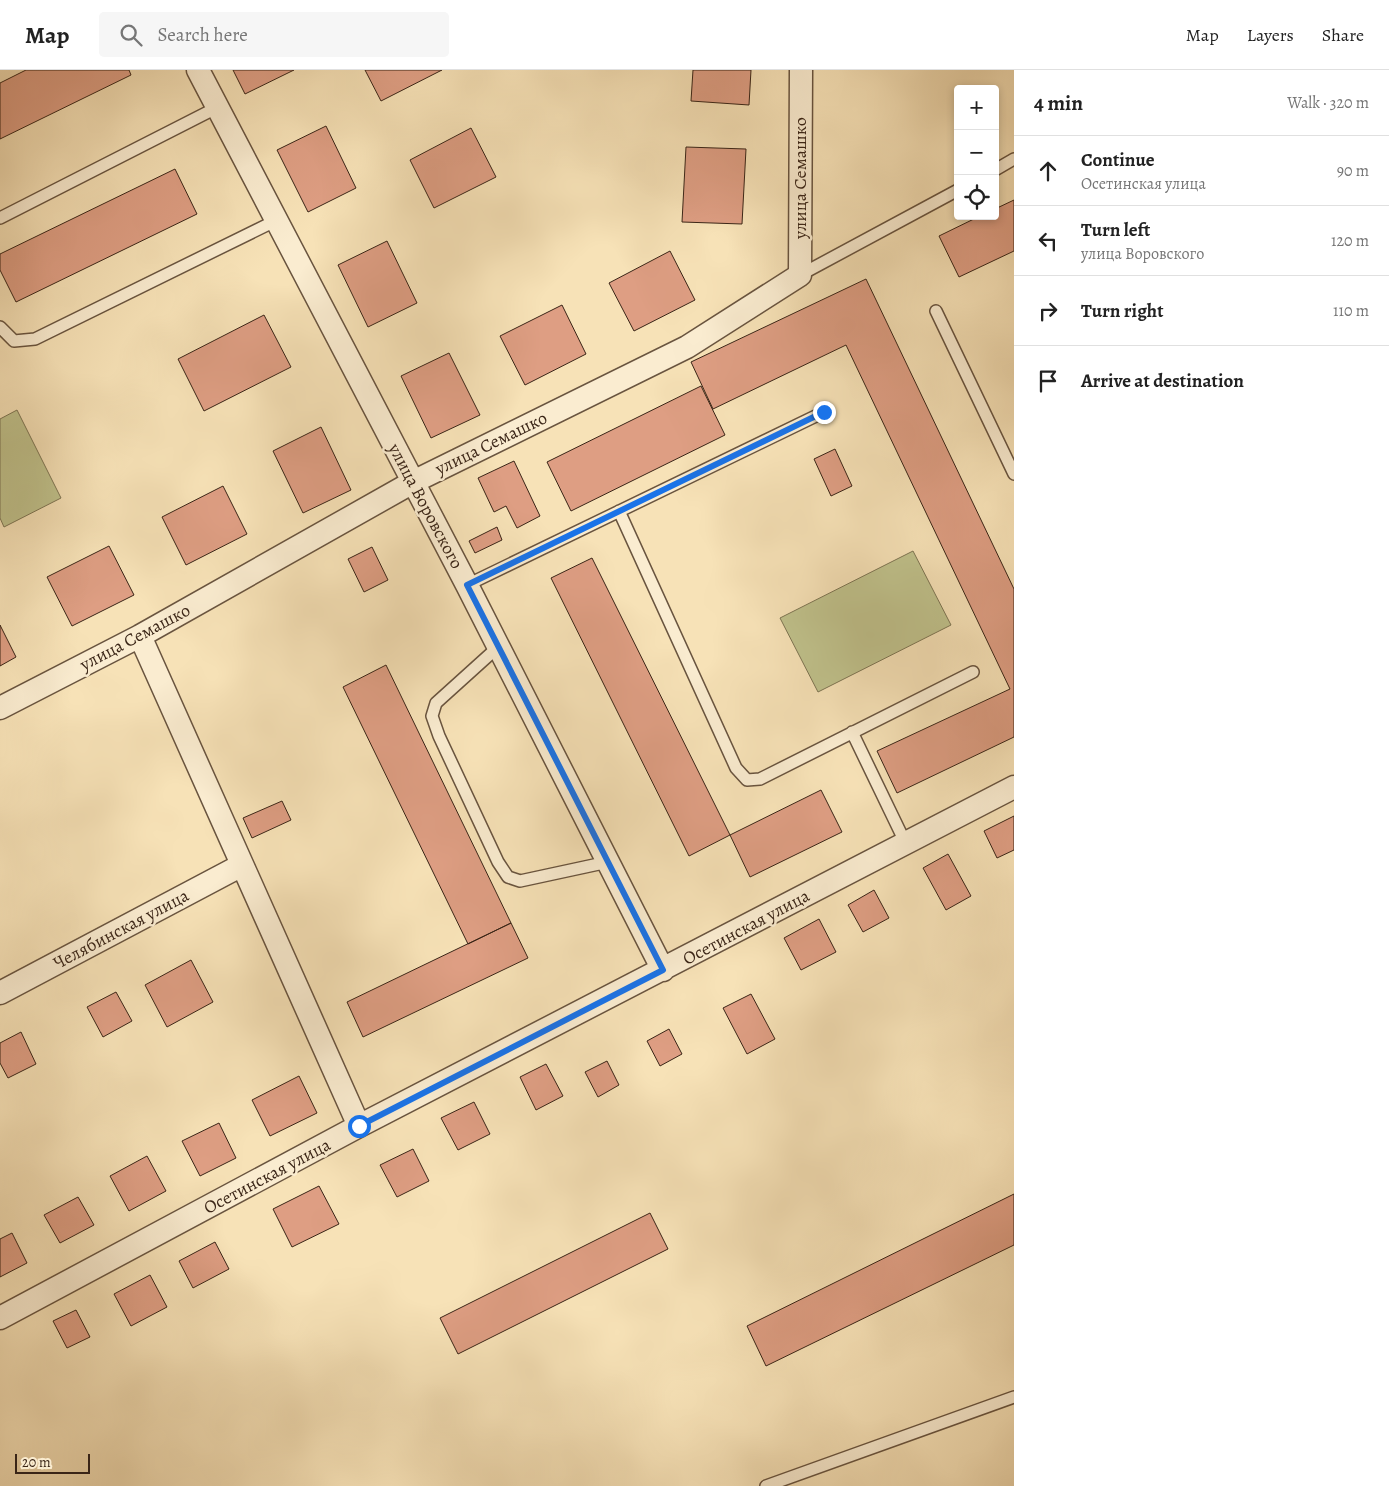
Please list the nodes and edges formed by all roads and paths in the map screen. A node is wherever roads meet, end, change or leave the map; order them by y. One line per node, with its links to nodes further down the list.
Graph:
1 (198, 70): 3 (street, улица Воровского)
2 (801, 70): 9 (street, улица Семашко)
3 (218, 107): 7 (lane); 8 (street, улица Воровского)
4 (1014, 160): 5 (lane)
5 (999, 168)
6 (954, 192): 9 (lane)
7 (0, 218)
8 (277, 220): 11 (lane); 14 (street, улица Воровского)
9 (800, 275): 14 (street, улица Семашко)
10 (936, 311): 13 (lane)
11 (0, 327)
12 (824, 412): 15 (lane)
13 (1014, 474)
14 (413, 482): 16 (street, улица Воровского); 17 (street, улица Семашко)
15 (619, 511): 16 (lane); 21 (lane)
16 (467, 585): 18 (street, улица Воровского)
17 (140, 636): 20 (street, улица Семашко); 25 (street)
18 (498, 647): 24 (street, улица Воровского); 24 (lane)
19 (973, 672): 21 (lane)
20 (0, 708)
21 (852, 732): 23 (lane)
22 (1014, 787): 23 (street, Осетинская улица)
23 (906, 844): 26 (street, Осетинская улица)
24 (608, 862): 26 (street, улица Воровского)
25 (242, 865): 27 (street, Челябинская улица); 28 (street)
26 (663, 970): 28 (street, Осетинская улица)
27 (0, 993)
28 (359, 1126): 29 (street, Осетинская улица)
29 (0, 1318)
30 (1014, 1397): 31 (lane)
31 (766, 1486)

